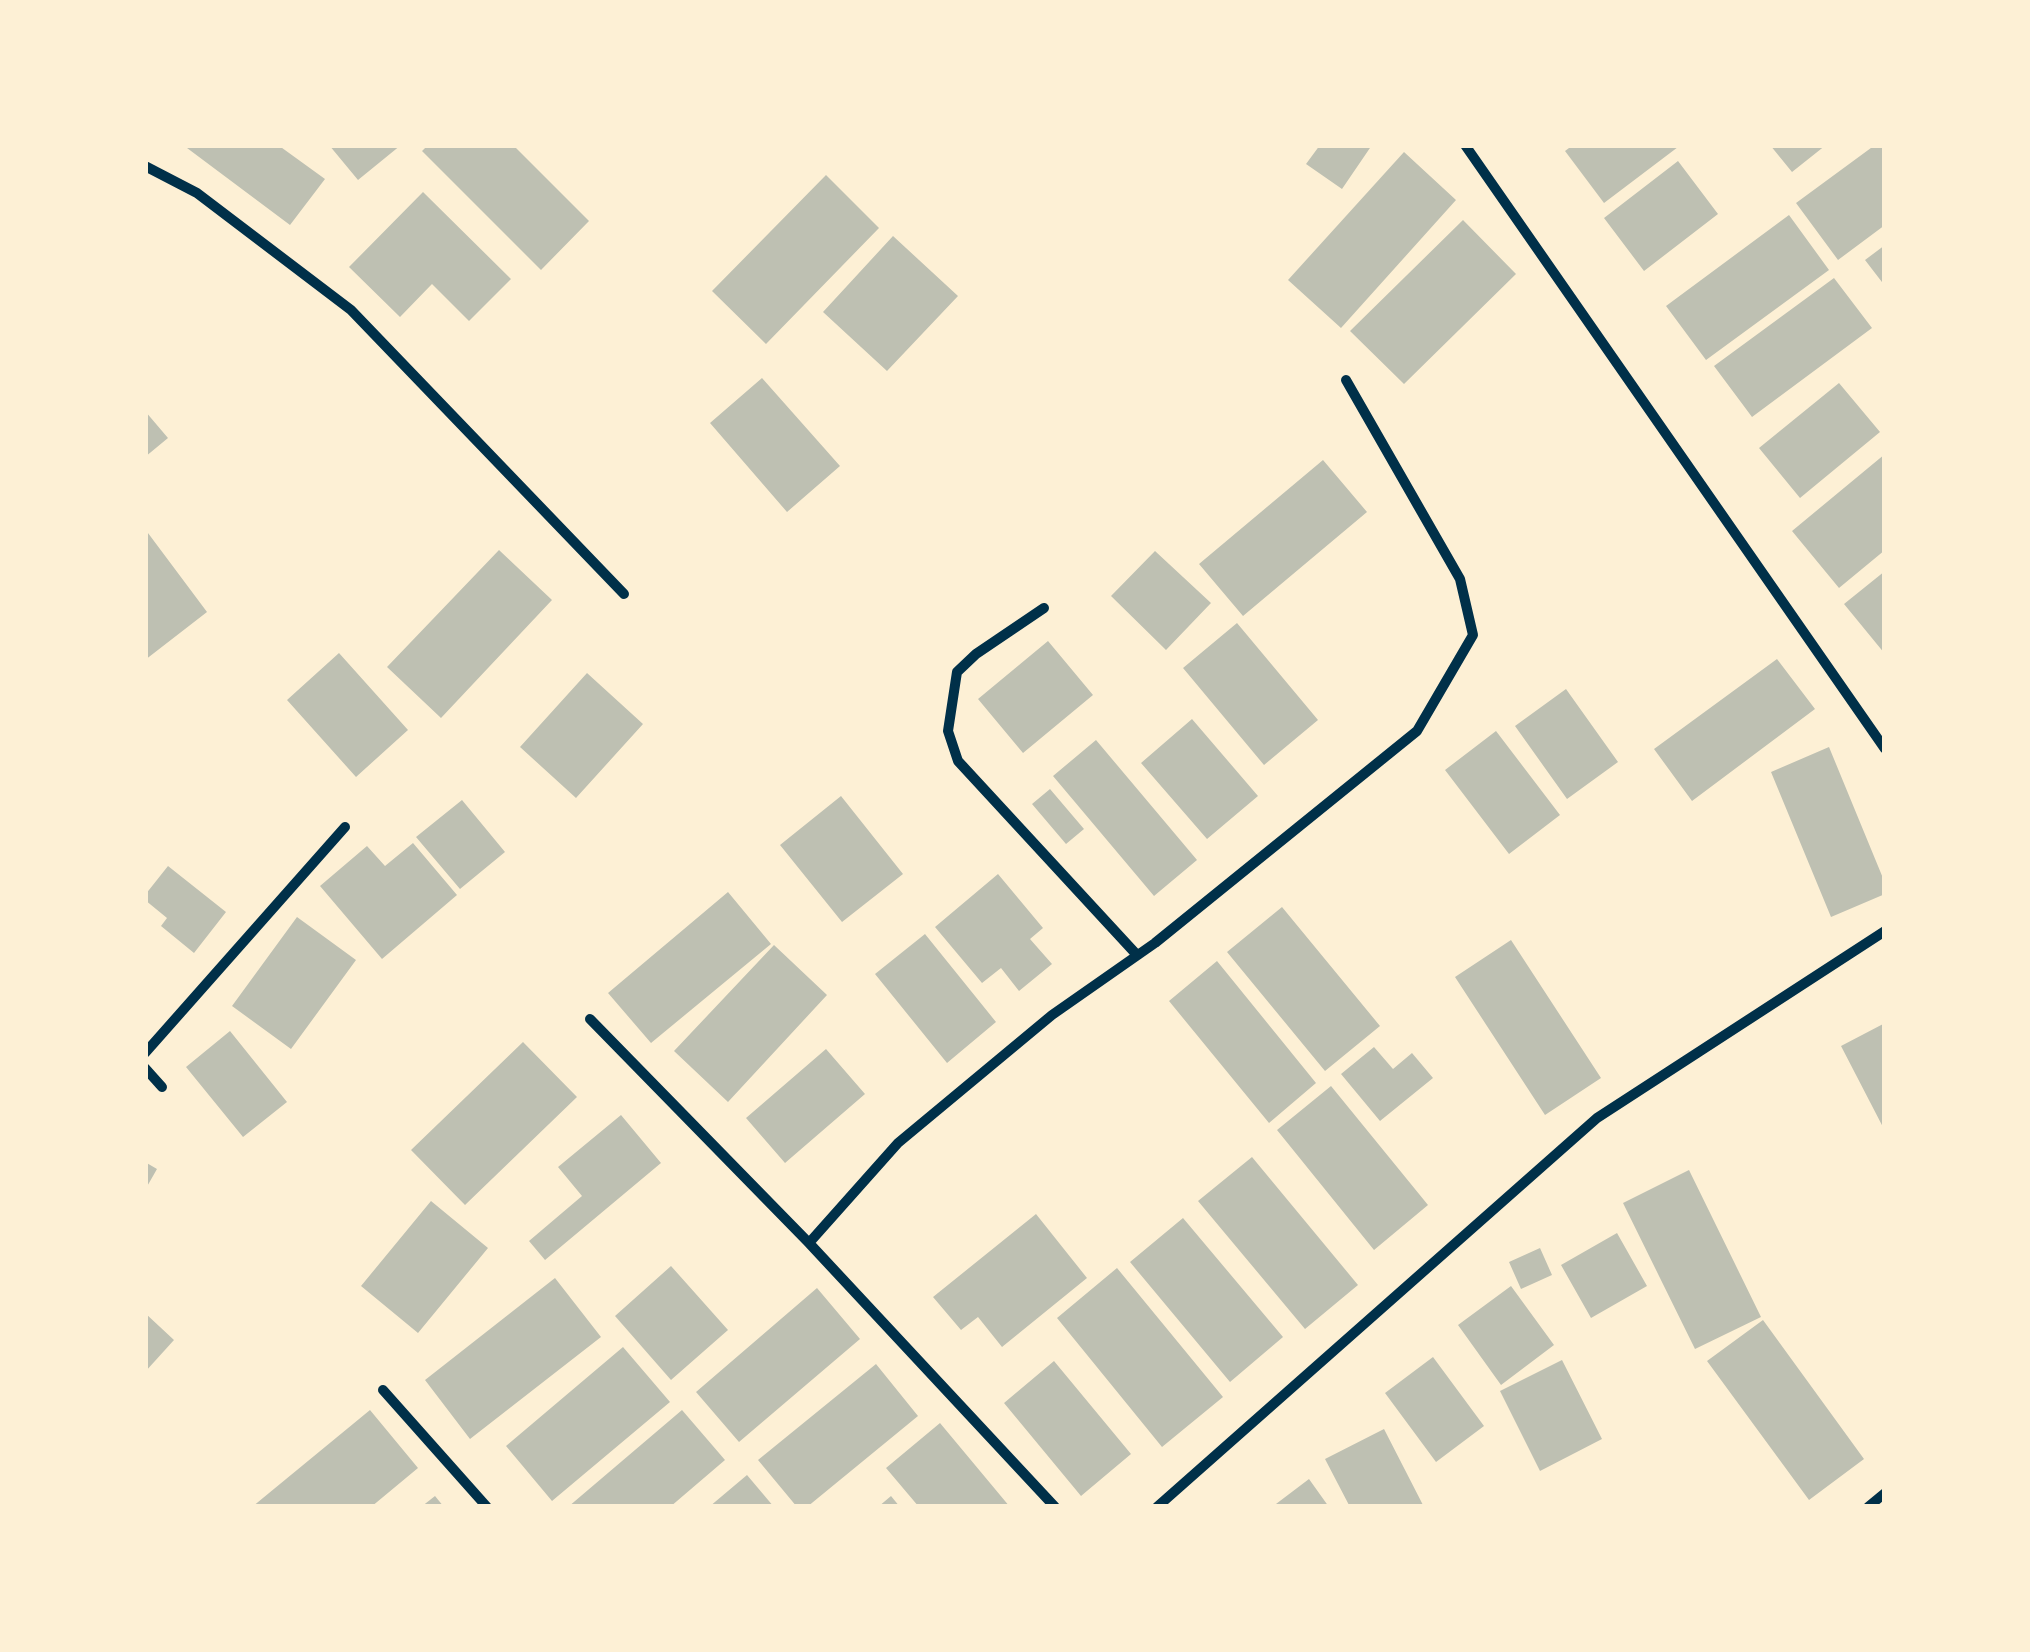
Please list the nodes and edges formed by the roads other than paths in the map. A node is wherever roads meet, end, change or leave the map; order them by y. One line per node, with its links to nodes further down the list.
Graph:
1 (1464, 145): 6 (street)
2 (145, 166): 4 (street)
3 (1346, 380): 9 (street)
4 (624, 594)
5 (1044, 608): 9 (street)
6 (1885, 749)
7 (345, 827): 11 (street)
8 (1885, 931): 19 (street)
9 (1137, 955): 14 (street)
10 (590, 1018): 14 (street)
11 (145, 1053)
12 (145, 1068): 13 (street)
13 (162, 1087)
14 (809, 1243): 18 (street)
15 (383, 1390): 17 (street)
16 (1885, 1493): 20 (street)
17 (487, 1507)
18 (1055, 1507)
19 (1157, 1507)
20 (1868, 1507)

